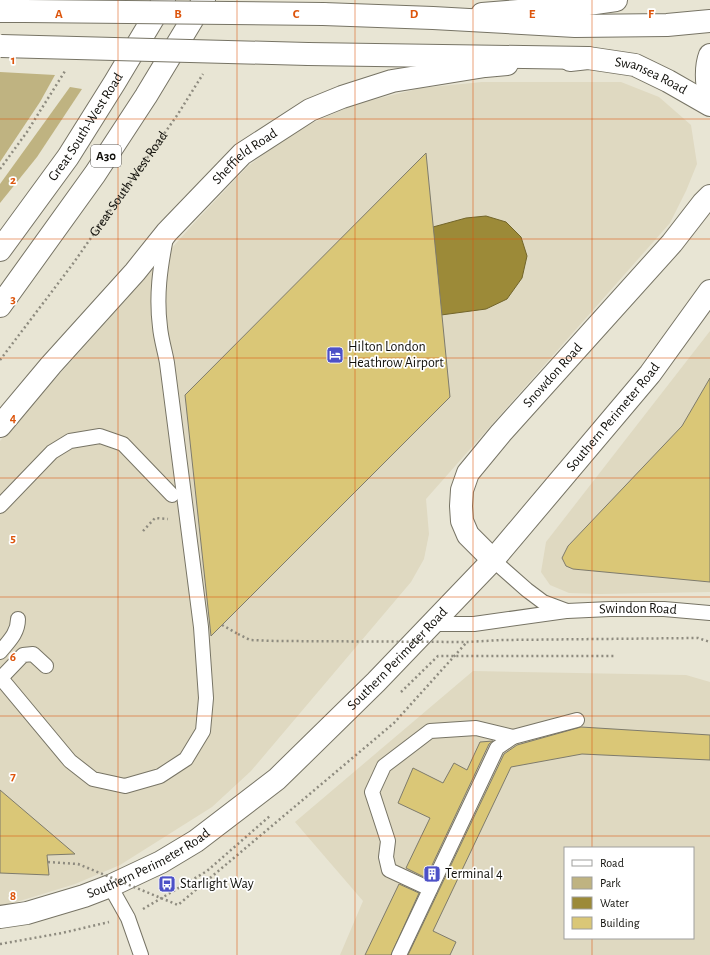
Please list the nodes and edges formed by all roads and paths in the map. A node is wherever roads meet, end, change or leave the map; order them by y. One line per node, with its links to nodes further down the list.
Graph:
1 (164, 0): 17 (main road, Great South-West Road / A30)
2 (204, 0): 19 (main road, A30)
3 (616, 0): 5 (main road)
4 (0, 11): 5 (main road, bridge)
5 (433, 18): 6 (main road)
6 (710, 21)
7 (1, 46): 9 (main road, bridge)
8 (710, 54): 12 (main road)
9 (588, 58): 13 (main road, Swansea Road); 16 (main road, Sheffield Road)
10 (67, 66): 14 (path)
11 (205, 71): 20 (path, Great South West Road)
12 (710, 101)
13 (710, 105)
14 (0, 169)
15 (708, 195): 26 (main road, Snowdon Road)
16 (167, 232): 21 (main road, Sheffield Road); 37 (lane)
17 (0, 250)
18 (710, 291): 26 (main road, Southern Perimeter Road)
19 (0, 306)
20 (0, 360)
21 (0, 426)
22 (172, 495): 23 (lane)
23 (0, 506)
24 (174, 519): 25 (path)
25 (143, 531)
26 (493, 560): 27 (lane, Swindon Road); 30 (main road, Southern Perimeter Road)
27 (567, 611): 28 (lane, Swindon Road); 30 (lane, Swindon Road)
28 (710, 614)
29 (18, 619): 34 (lane)
30 (432, 624): 43 (main road, Southern Perimeter Road)
31 (222, 625): 32 (path, bridge)
32 (467, 642): 33 (path, bridge); 42 (path, bridge)
33 (710, 642)
34 (0, 652)
35 (615, 656): 38 (path)
36 (46, 666): 37 (lane)
37 (0, 678)
38 (397, 695)
39 (577, 720): 40 (lane)
40 (513, 737): 44 (lane); 44 (lane)
41 (275, 811): 46 (path)
42 (48, 862)
43 (110, 886): 45 (main road, Southern Perimeter Road); 46 (lane)
44 (430, 889): 49 (lane)
45 (0, 917)
46 (128, 918): 47 (path); 48 (lane)
47 (0, 944)
48 (141, 955)
49 (399, 955)

